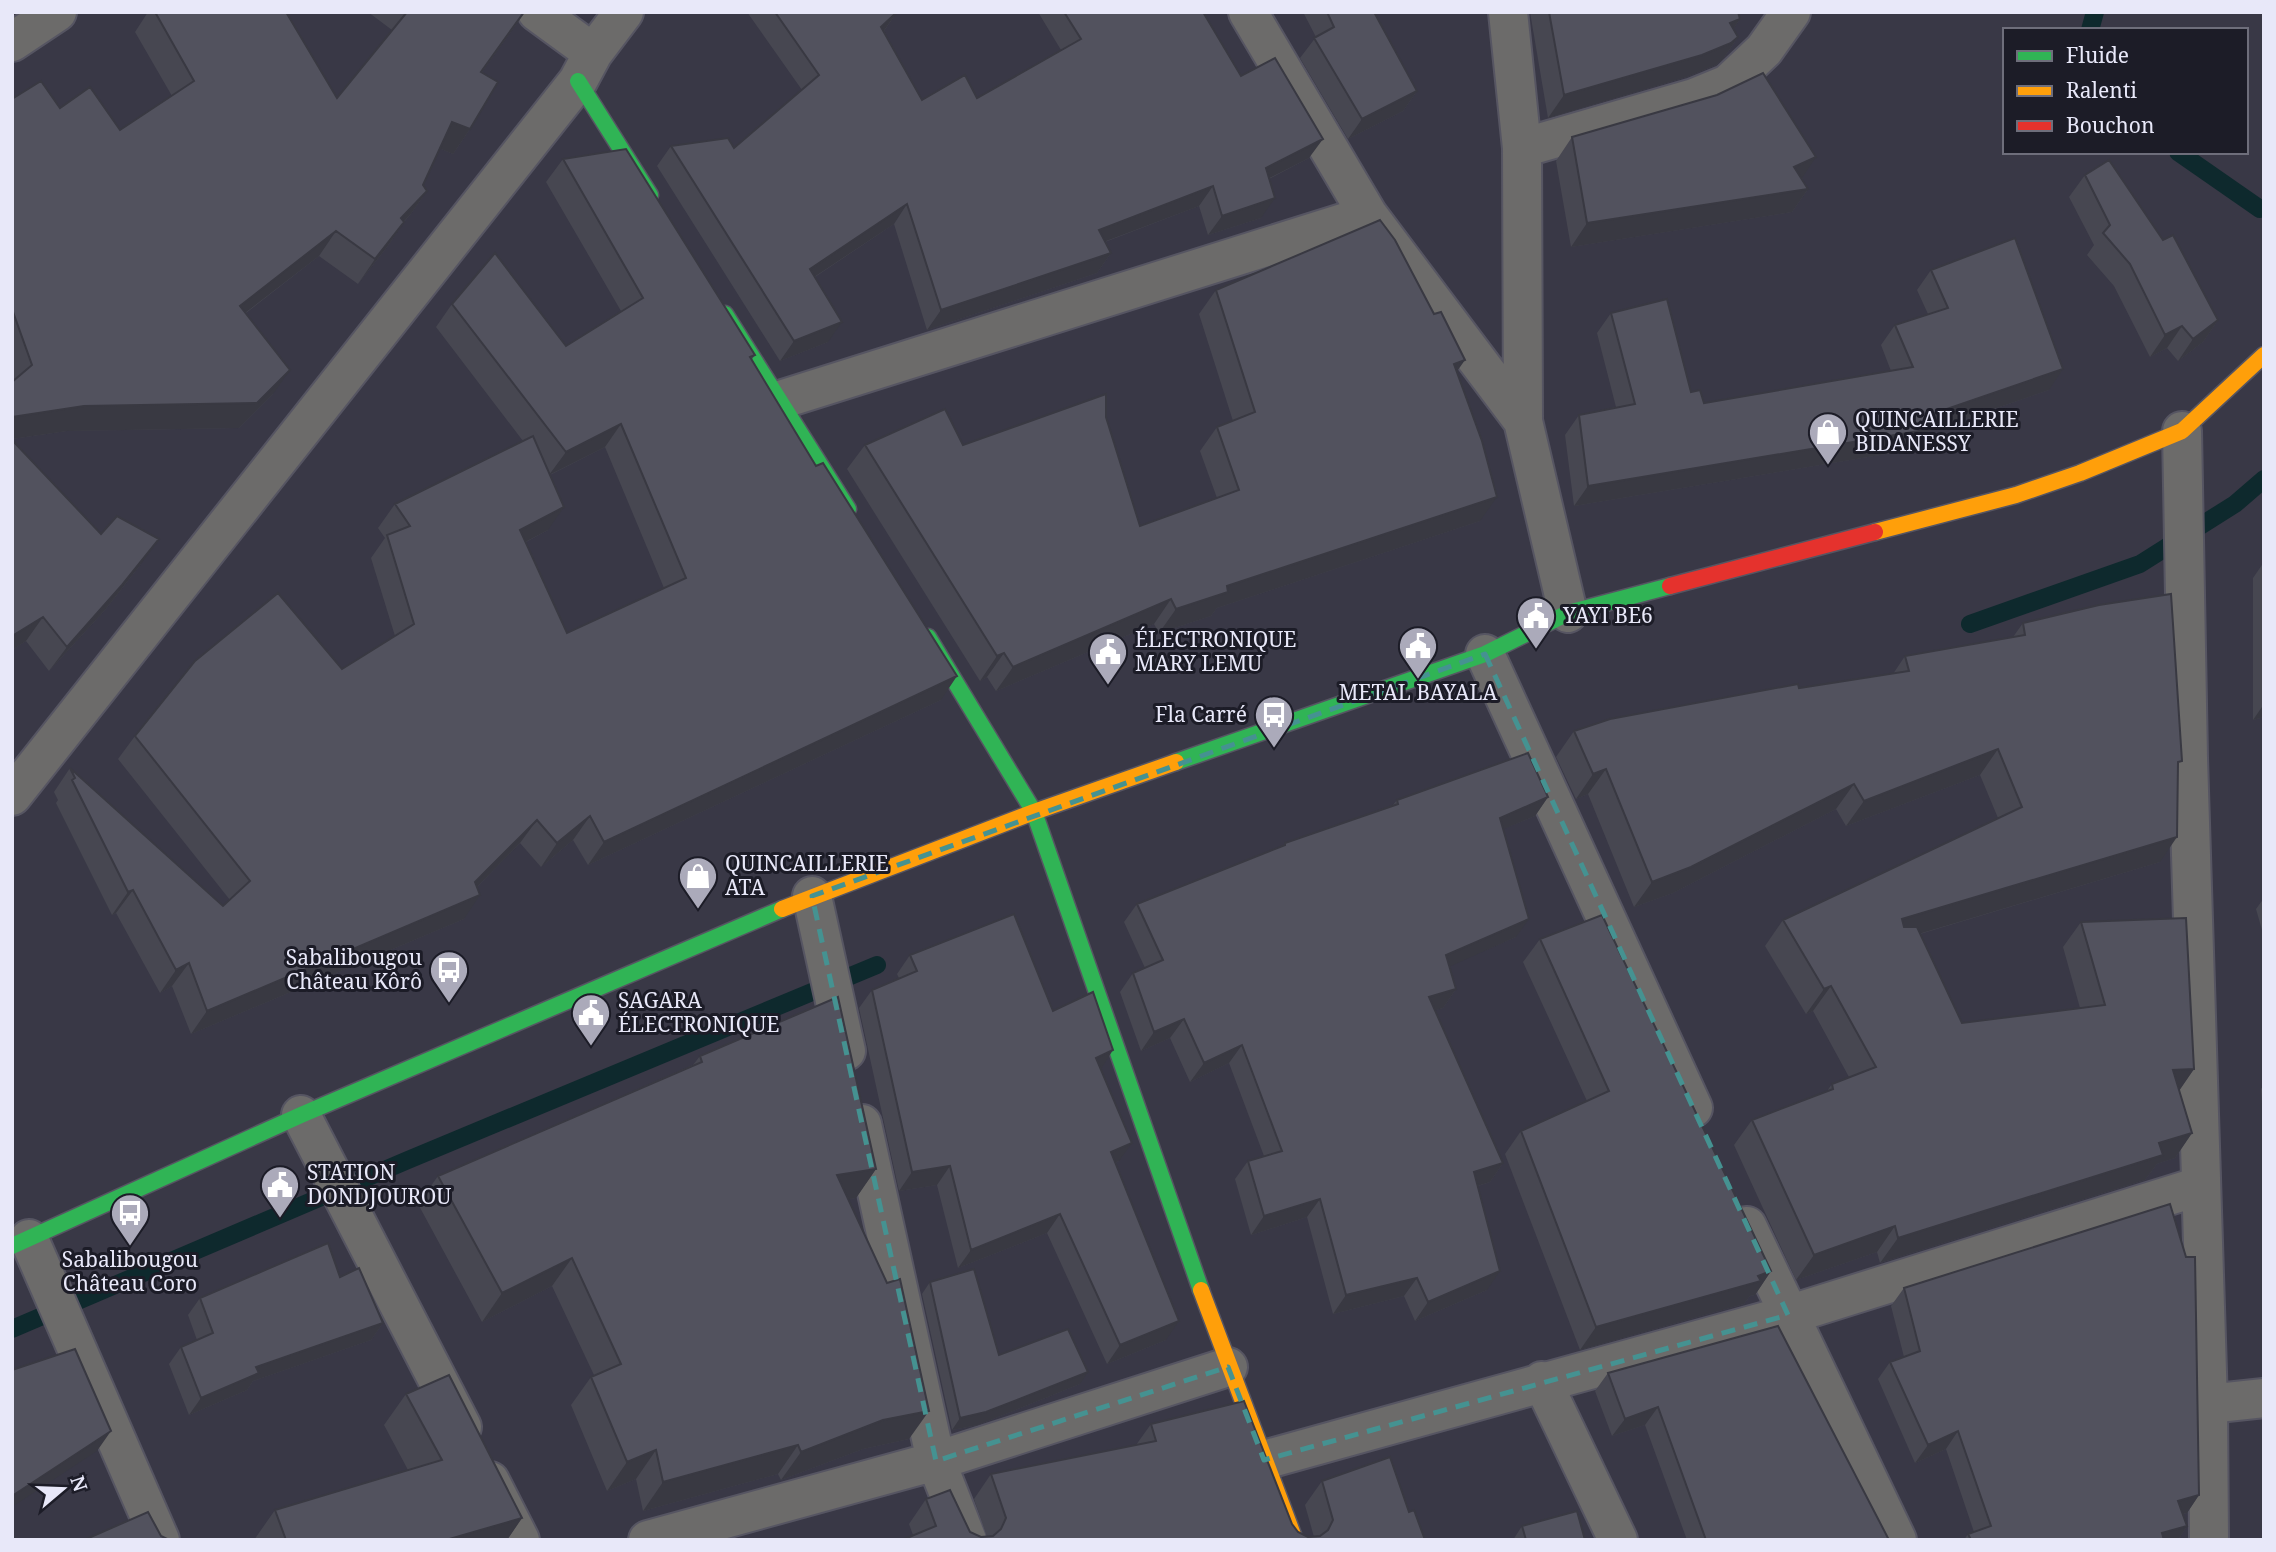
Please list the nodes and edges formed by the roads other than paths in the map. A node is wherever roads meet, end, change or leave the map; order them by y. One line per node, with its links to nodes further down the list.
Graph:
1 (57, 12): 7 (street)
2 (537, 12): 8 (street)
3 (624, 12): 8 (street)
4 (1248, 12): 11 (street)
5 (1508, 12): 9 (street)
6 (1791, 12): 9 (street)
7 (12, 42)
8 (586, 67): 10 (main road); 21 (street)
9 (1522, 148): 15 (street)
10 (660, 211)
11 (1368, 215): 14 (street); 15 (street)
12 (713, 294): 14 (main road)
13 (2264, 355): 16 (main road)
14 (780, 400): 17 (main road)
15 (1523, 421): 18 (street)
16 (2182, 431): 18 (main road); 26 (street)
17 (853, 518)
18 (1568, 613): 20 (main road)
19 (919, 623): 22 (main road)
20 (1485, 654): 22 (main road); 25 (street)
21 (12, 796)
22 (1034, 812): 23 (main road); 30 (main road)
23 (812, 896): 24 (main road); 35 (street)
24 (301, 1115): 28 (main road); 37 (street)
25 (1706, 1137)
26 (2200, 1186): 29 (street); 33 (street)
27 (1730, 1188): 29 (street)
28 (21, 1243): 36 (street)
29 (1788, 1315): 31 (street); 42 (street)
30 (1228, 1367): 34 (main road); 35 (street)
31 (1542, 1381): 34 (street); 41 (street)
32 (2264, 1398): 33 (street)
33 (2208, 1404): 43 (street)
34 (1264, 1460): 40 (main road)
35 (936, 1461): 38 (street); 39 (street)
36 (160, 1540)
37 (520, 1540)
38 (648, 1540)
39 (967, 1540)
40 (1295, 1540)
41 (1618, 1540)
42 (1897, 1540)
43 (2209, 1540)

